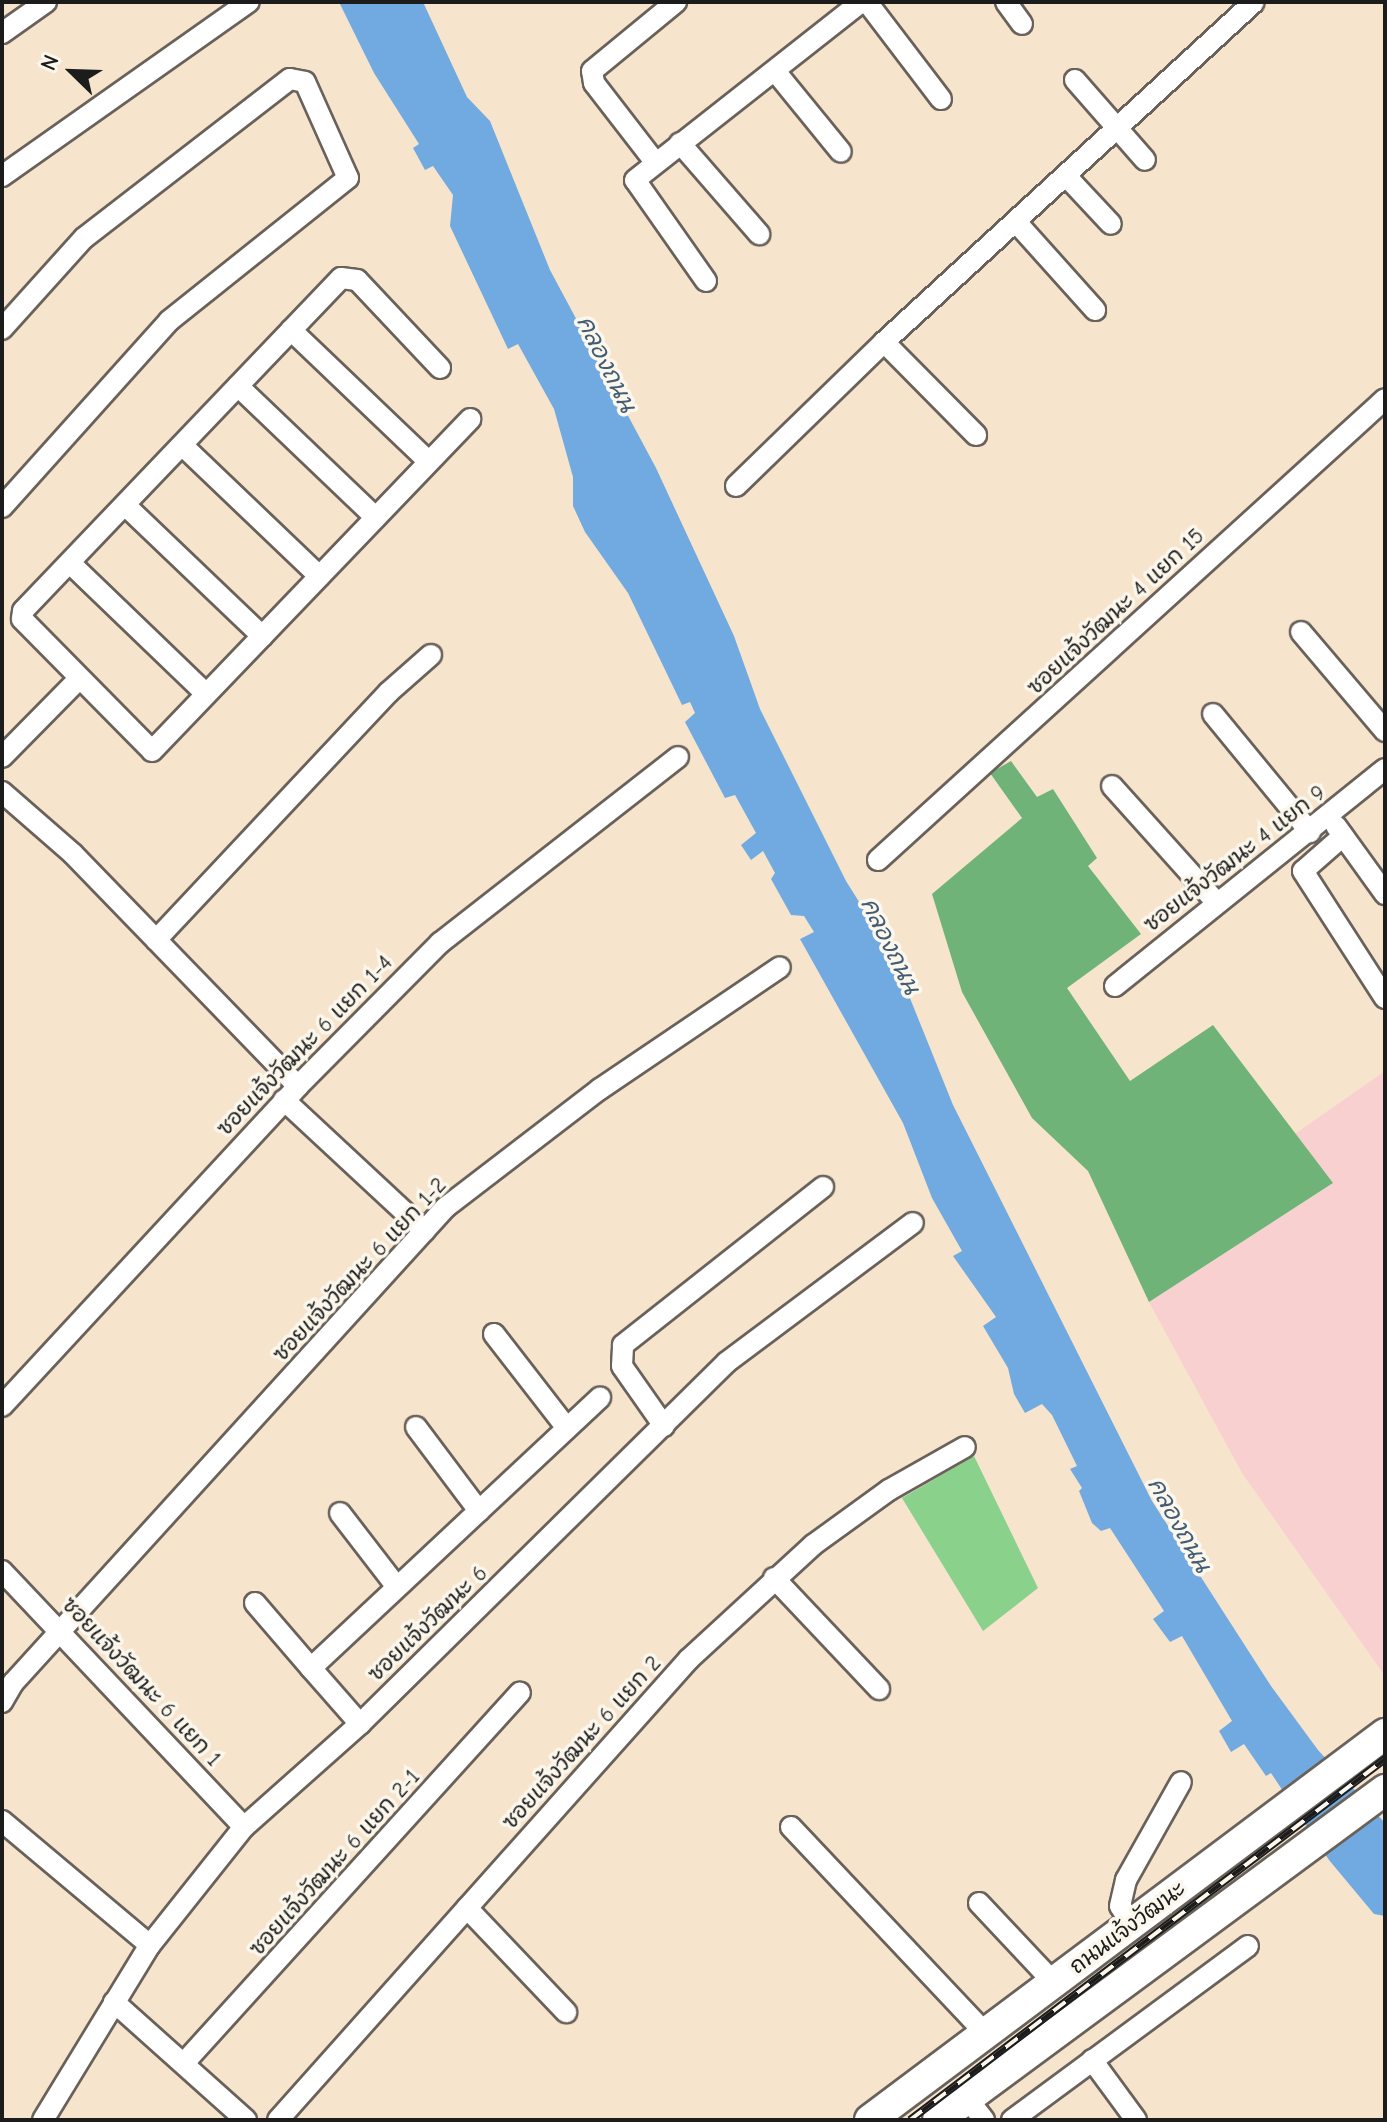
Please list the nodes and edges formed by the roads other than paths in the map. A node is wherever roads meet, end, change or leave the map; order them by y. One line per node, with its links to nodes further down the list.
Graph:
1 (46, 2): 10 (street)
2 (208, 2): 8 (street)
3 (249, 2): 8 (street)
4 (676, 2): 18 (street)
5 (864, 2): 11 (street); 13 (street)
6 (1006, 2): 9 (street)
7 (1254, 2): 14 (street)
8 (218, 21): 19 (street)
9 (1022, 24)
10 (2, 33)
11 (775, 71): 15 (street); 16 (street)
12 (1075, 80): 14 (street)
13 (941, 99)
14 (1118, 126): 17 (street); 20 (street)
15 (680, 143): 18 (street); 23 (street)
16 (841, 152)
17 (1145, 160)
18 (655, 162): 24 (street)
19 (2, 176)
20 (1067, 177): 21 (street); 22 (street)
21 (1017, 223): 25 (street); 28 (street)
22 (1111, 224)
23 (759, 234)
24 (706, 281)
25 (1095, 310)
26 (2, 329): 38 (street)
27 (291, 330): 29 (street); 30 (street); 35 (street)
28 (884, 342): 33 (street); 36 (street)
29 (440, 368)
30 (238, 386): 34 (street); 39 (street)
31 (1385, 399): 57 (street, ซอยแจ้งวัฒนะ 4 แยก 15)
32 (470, 419): 35 (street)
33 (976, 435)
34 (182, 445): 37 (street); 41 (street)
35 (428, 461): 39 (street)
36 (736, 486)
37 (125, 505): 40 (street); 43 (street)
38 (2, 507)
39 (375, 517): 41 (street)
40 (70, 563): 45 (street); 46 (street)
41 (319, 576): 43 (street)
42 (1301, 632): 48 (street)
43 (262, 636): 46 (street)
44 (431, 655): 60 (street)
45 (78, 680): 46 (street); 49 (street)
46 (206, 694)
47 (1213, 714): 55 (street)
48 (1385, 731)
49 (2, 757)
50 (678, 757): 64 (street, ซอยแจ้งวัฒนะ 6 แยก 1-4)
51 (1385, 769): 54 (street, ซอยแจ้งวัฒนะ 4 แยก 9)
52 (1112, 786): 59 (street)
53 (2, 792): 60 (street)
54 (1330, 816): 55 (street, ซอยแจ้งวัฒนะ 4 แยก 9); 56 (street)
55 (1310, 832): 59 (street, ซอยแจ้งวัฒนะ 4 แยก 9)
56 (1343, 836): 58 (street); 63 (street)
57 (878, 860)
58 (1385, 894)
59 (1217, 903): 62 (street, ซอยแจ้งวัฒนะ 4 แยก 9)
60 (156, 940): 64 (street)
61 (780, 967): 67 (street, ซอยแจ้งวัฒนะ 6 แยก 1-2)
62 (1115, 986)
63 (1385, 998)
64 (291, 1093): 67 (street); 70 (street, ซอยแจ้งวัฒนะ 6 แยก 1-4)
65 (823, 1187): 71 (street)
66 (913, 1223): 71 (street, ซอยแจ้งวัฒนะ 6)
67 (425, 1231): 81 (street, ซอยแจ้งวัฒนะ 6 แยก 1-2)
68 (494, 1334): 73 (street)
69 (600, 1398): 73 (street)
70 (2, 1406)
71 (664, 1426): 86 (street, ซอยแจ้งวัฒนะ 6)
72 (416, 1427): 75 (street)
73 (567, 1428): 75 (street)
74 (965, 1447): 78 (street, ซอยแจ้งวัฒนะ 6 แยก 2)
75 (479, 1511): 79 (street)
76 (340, 1513): 79 (street)
77 (2, 1571): 81 (street, ซอยแจ้งวัฒนะ 6 แยก 1)
78 (774, 1578): 83 (street); 94 (street, ซอยแจ้งวัฒนะ 6 แยก 2)
79 (397, 1587): 82 (street)
80 (255, 1603): 82 (street)
81 (63, 1634): 85 (street, ซอยแจ้งวัฒนะ 6 แยก 1-2); 91 (street, ซอยแจ้งวัฒนะ 6 แยก 1)
82 (311, 1668): 86 (street)
83 (879, 1689)
84 (520, 1693): 103 (street, ซอยแจ้งวัฒนะ 6 แยก 2-1)
85 (2, 1702)
86 (360, 1724): 91 (street, ซอยแจ้งวัฒนะ 6)
87 (1385, 1734): 95 (main road, ถนนแจ้งวัฒนะ)
88 (1181, 1782): 95 (street)
89 (1385, 1790): 104 (main road, ถนนแจ้งวัฒนะ)
90 (2, 1821): 96 (street)
91 (244, 1827): 96 (street, ซอยแจ้งวัฒนะ 6)
92 (791, 1827): 101 (street)
93 (979, 1903): 98 (street)
94 (467, 1908): 100 (street); 105 (street, ซอยแจ้งวัฒนะ 6 แยก 2)
95 (1132, 1925): 98 (main road, ถนนแจ้งวัฒนะ)
96 (150, 1945): 99 (street, ซอยแจ้งวัฒนะ 6)
97 (1248, 1946): 102 (street)
98 (1054, 1983): 101 (main road, ถนนแจ้งวัฒนะ)
99 (114, 2002): 103 (street); 106 (street, ซอยแจ้งวัฒนะ 6)
100 (566, 2012)
101 (986, 2034): 108 (main road, ถนนแจ้งวัฒนะ)
102 (1092, 2060): 110 (street); 111 (street)
103 (184, 2063): 107 (street)
104 (976, 2109): 109 (main road, ถนนแจ้งวัฒนะ)
105 (291, 2115)
106 (43, 2120)
107 (246, 2120)
108 (870, 2120)
109 (938, 2120)
110 (1012, 2120)
111 (1136, 2120)

